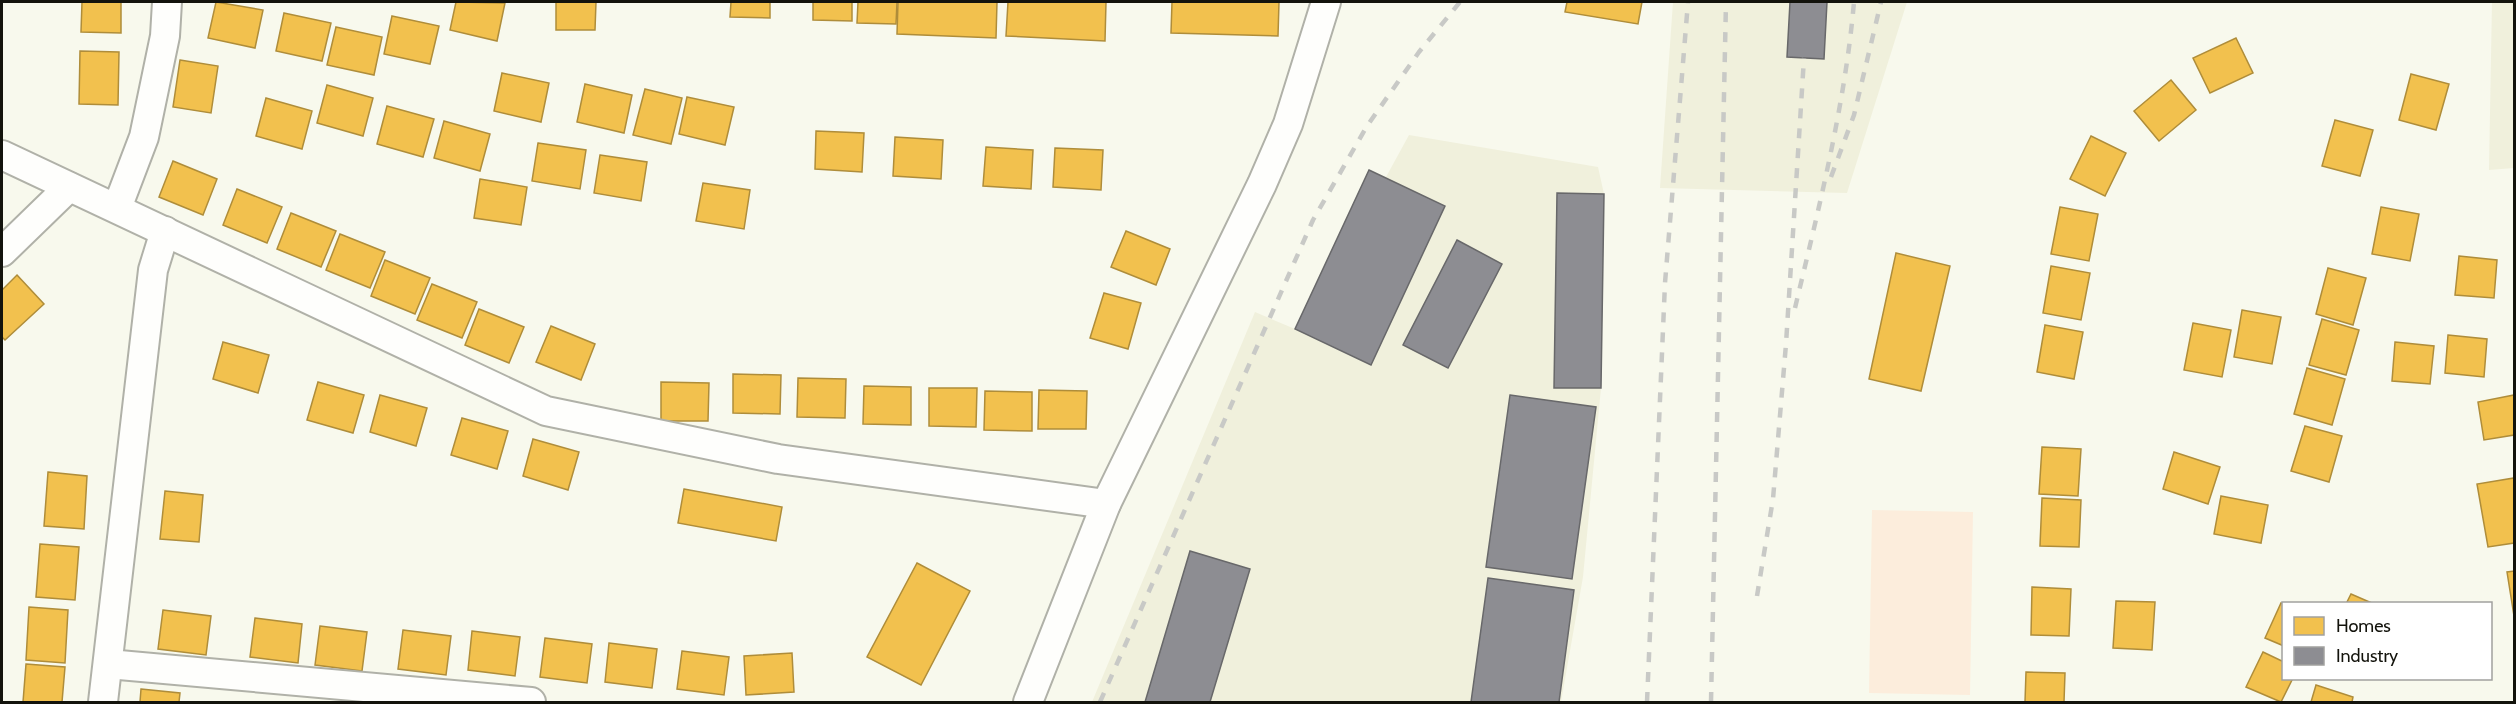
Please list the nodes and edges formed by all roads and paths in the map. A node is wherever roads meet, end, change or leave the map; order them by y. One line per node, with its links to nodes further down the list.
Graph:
1 (167, 2): 5 (street)
2 (1326, 2): 8 (street)
3 (2, 155): 4 (street)
4 (69, 187): 5 (street); 7 (street)
5 (117, 208): 6 (street)
6 (165, 231): 8 (street); 9 (street)
7 (2, 252)
8 (1106, 504): 12 (street)
9 (108, 664): 10 (street); 11 (street)
10 (103, 702)
11 (531, 702)
12 (1028, 702)

